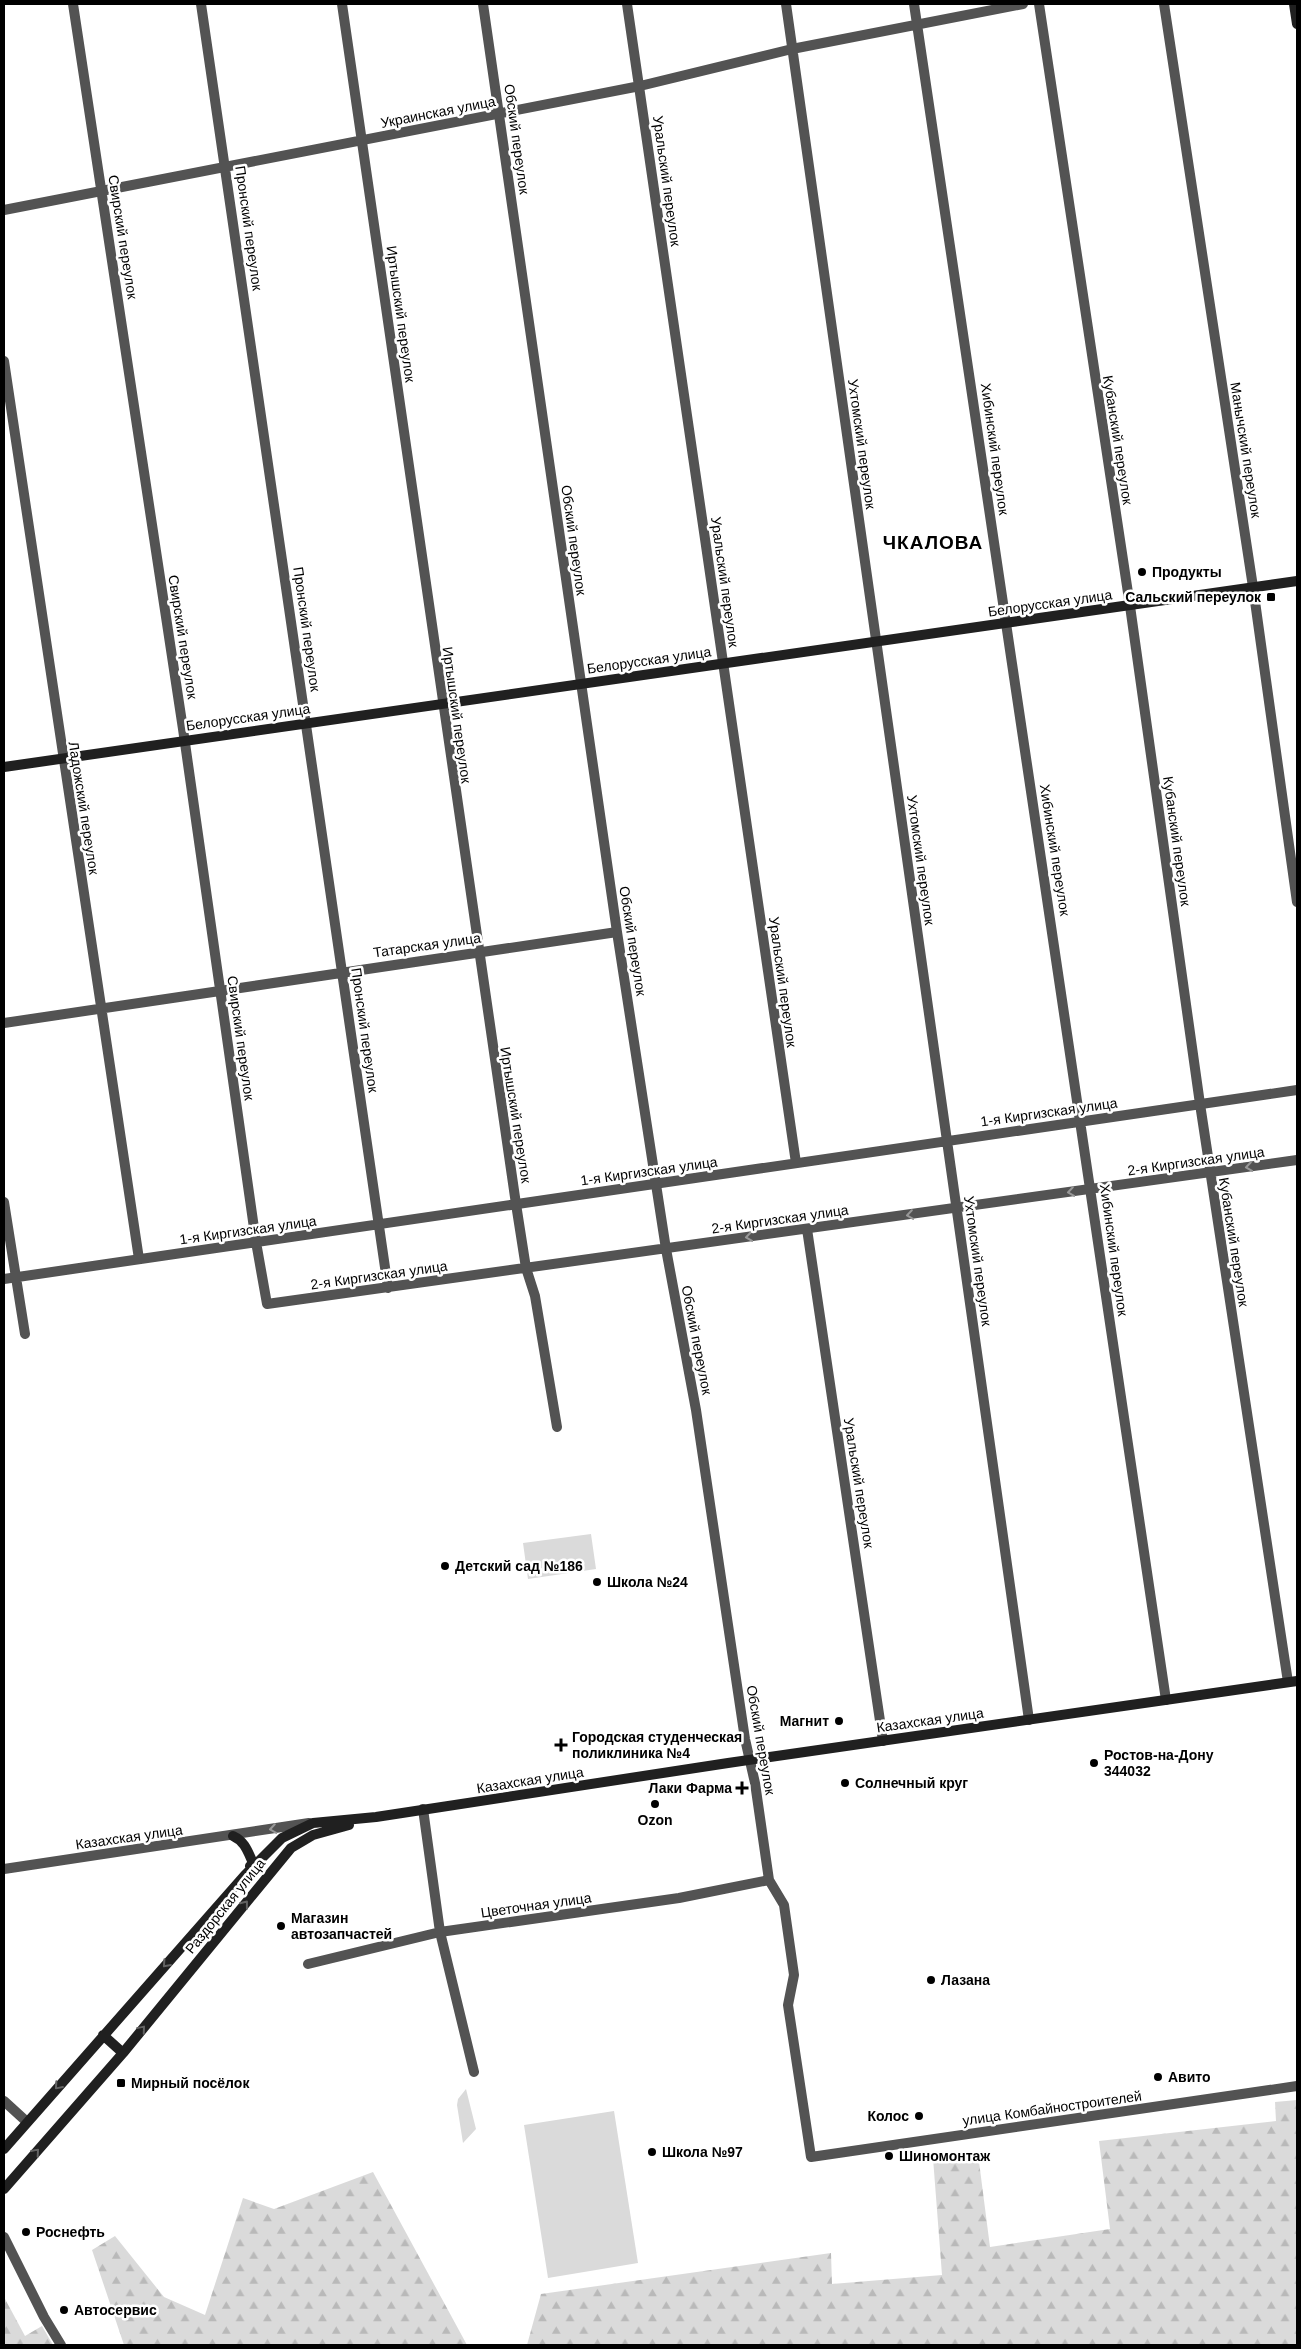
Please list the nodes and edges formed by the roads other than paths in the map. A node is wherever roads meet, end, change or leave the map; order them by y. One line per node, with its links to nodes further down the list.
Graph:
1 (73, 4): 19 (street, Свирский переулок)
2 (201, 4): 18 (street, Пронский переулок)
3 (342, 4): 17 (street, Иртышский переулок)
4 (483, 4): 16 (street, Обский переулок)
5 (627, 4): 15 (street, Уральский переулок)
6 (786, 4): 14 (street, Ухтомский переулок)
7 (914, 4): 13 (street, Хибинский переулок)
8 (1022, 4): 13 (street, Украинская улица)
9 (1038, 4): 24 (street, Кубанский переулок)
10 (1164, 4): 23 (street, Манычский переулок)
11 (1294, 4): 12 (main road)
12 (1297, 24)
13 (917, 25): 14 (street, Украинская улица); 25 (street, Хибинский переулок)
14 (792, 49): 15 (street, Украинская улица); 26 (street, Ухтомский переулок)
15 (640, 86): 16 (street, Украинская улица); 27 (street, Уральский переулок)
16 (500, 113): 17 (street, Украинская улица); 28 (street, Обский переулок)
17 (363, 141): 18 (street, Украинская улица); 29 (street, Иртышский переулок)
18 (226, 167): 19 (street, Украинская улица); 30 (street, Пронский переулок)
19 (102, 191): 20 (street, Украинская улица); 31 (street, Свирский переулок)
20 (4, 210)
21 (4, 361): 32 (street, Ладожский переулок)
22 (1297, 581): 23 (main road, Белорусская улица)
23 (1253, 587): 24 (main road, Белорусская улица); 34 (street, Манычский переулок)
24 (1130, 606): 25 (main road, Белорусская улица); 42 (street, Кубанский переулок)
25 (1007, 623): 26 (main road, Белорусская улица); 43 (street, Хибинский переулок)
26 (876, 642): 27 (main road, Белорусская улица); 44 (street, Ухтомский переулок)
27 (723, 664): 28 (main road, Белорусская улица); 46 (street, Уральский переулок)
28 (581, 684): 29 (main road, Белорусская улица); 35 (street, Обский переулок)
29 (442, 704): 30 (main road, Белорусская улица); 36 (street, Иртышский переулок)
30 (306, 723): 31 (main road, Белорусская улица); 37 (street, Пронский переулок)
31 (185, 740): 32 (main road, Белорусская улица); 38 (street, Свирский переулок)
32 (62, 758): 33 (main road, Белорусская улица); 39 (street, Ладожский переулок)
33 (4, 767)
34 (1297, 902)
35 (617, 932): 36 (street, Татарская улица); 48 (street, Обский переулок)
36 (478, 952): 37 (street, Татарская улица); 51 (street, Иртышский переулок)
37 (342, 972): 38 (street, Татарская улица); 53 (street, Пронский переулок)
38 (220, 990): 39 (street, Татарская улица); 55 (street, Свирский переулок)
39 (100, 1008): 40 (street, Татарская улица); 57 (street, Ладожский переулок)
40 (4, 1023)
41 (1297, 1090): 42 (street, 1-я Киргизская улица)
42 (1200, 1104): 43 (street, 1-я Киргизская улица); 47 (street, Кубанский переулок)
43 (1082, 1122): 44 (street, 1-я Киргизская улица); 49 (street, Хибинский переулок)
44 (946, 1142): 46 (street, 1-я Киргизская улица); 52 (street, Ухтомский переулок)
45 (1297, 1160): 47 (street, 2-я Киргизская улица, one-way to 47)
46 (796, 1163): 48 (street, 1-я Киргизская улица)
47 (1210, 1172): 49 (street, 2-я Киргизская улица); 65 (street, Кубанский переулок)
48 (656, 1184): 51 (street, 1-я Киргизская улица); 56 (street, Обский переулок)
49 (1091, 1189): 52 (street, 2-я Киргизская улица, one-way to 52); 66 (street, Хибинский переулок)
50 (4, 1202): 59 (street)
51 (516, 1204): 53 (street, 1-я Киргизская улица); 58 (street, Иртышский переулок)
52 (956, 1208): 54 (street, 2-я Киргизская улица, one-way to 54); 67 (street, Ухтомский переулок)
53 (380, 1224): 55 (street, 1-я Киргизская улица); 61 (street, Пронский переулок)
54 (807, 1229): 56 (street, 2-я Киргизская улица, one-way to 56); 68 (street, Уральский переулок)
55 (256, 1242): 57 (street, 1-я Киргизская улица); 62 (street, Свирский переулок)
56 (666, 1249): 58 (street, 2-я Киргизская улица); 69 (street, Обский переулок)
57 (138, 1260): 59 (street, 1-я Киргизская улица)
58 (526, 1268): 61 (street, 2-я Киргизская улица); 64 (street, Иртышский переулок)
59 (15, 1278): 60 (street, 1-я Киргизская улица); 63 (street)
60 (4, 1279)
61 (388, 1288): 62 (street, 2-я Киргизская улица)
62 (267, 1304)
63 (25, 1334)
64 (557, 1427)
65 (1293, 1682): 66 (main road, Казахская улица)
66 (1166, 1700): 67 (main road, Казахская улица)
67 (1029, 1720): 68 (main road, Казахская улица)
68 (883, 1741): 69 (main road, Казахская улица)
69 (750, 1760): 70 (main road, Казахская улица); 76 (street, Обский переулок)
70 (422, 1809): 71 (main road, Казахская улица); 77 (street)
71 (376, 1817): 72 (main road, Казахская улица); 80 (main road, Раздорская улица, one-way to 71)
72 (313, 1823): 73 (street, Казахская улица, one-way to 73); 74 (main road, Раздорская улица)
73 (233, 1836): 74 (main road); 75 (street, Казахская улица)
74 (254, 1865): 79 (main road, Раздорская улица, one-way to 79)
75 (4, 1869)
76 (769, 1880): 77 (street, Цветочная улица); 82 (street, улица Комбайностроителей)
77 (440, 1932): 78 (street, Цветочная улица); 81 (street)
78 (308, 1964)
79 (103, 2035): 80 (main road); 84 (main road, Раздорская улица, one-way to 84)
80 (122, 2053): 86 (main road, Раздорская улица, one-way to 80)
81 (474, 2072)
82 (1297, 2086)
83 (4, 2101): 84 (street)
84 (27, 2122): 85 (main road, Раздорская улица)
85 (4, 2149)
86 (4, 2189)
87 (4, 2237): 88 (street)
88 (61, 2345)

